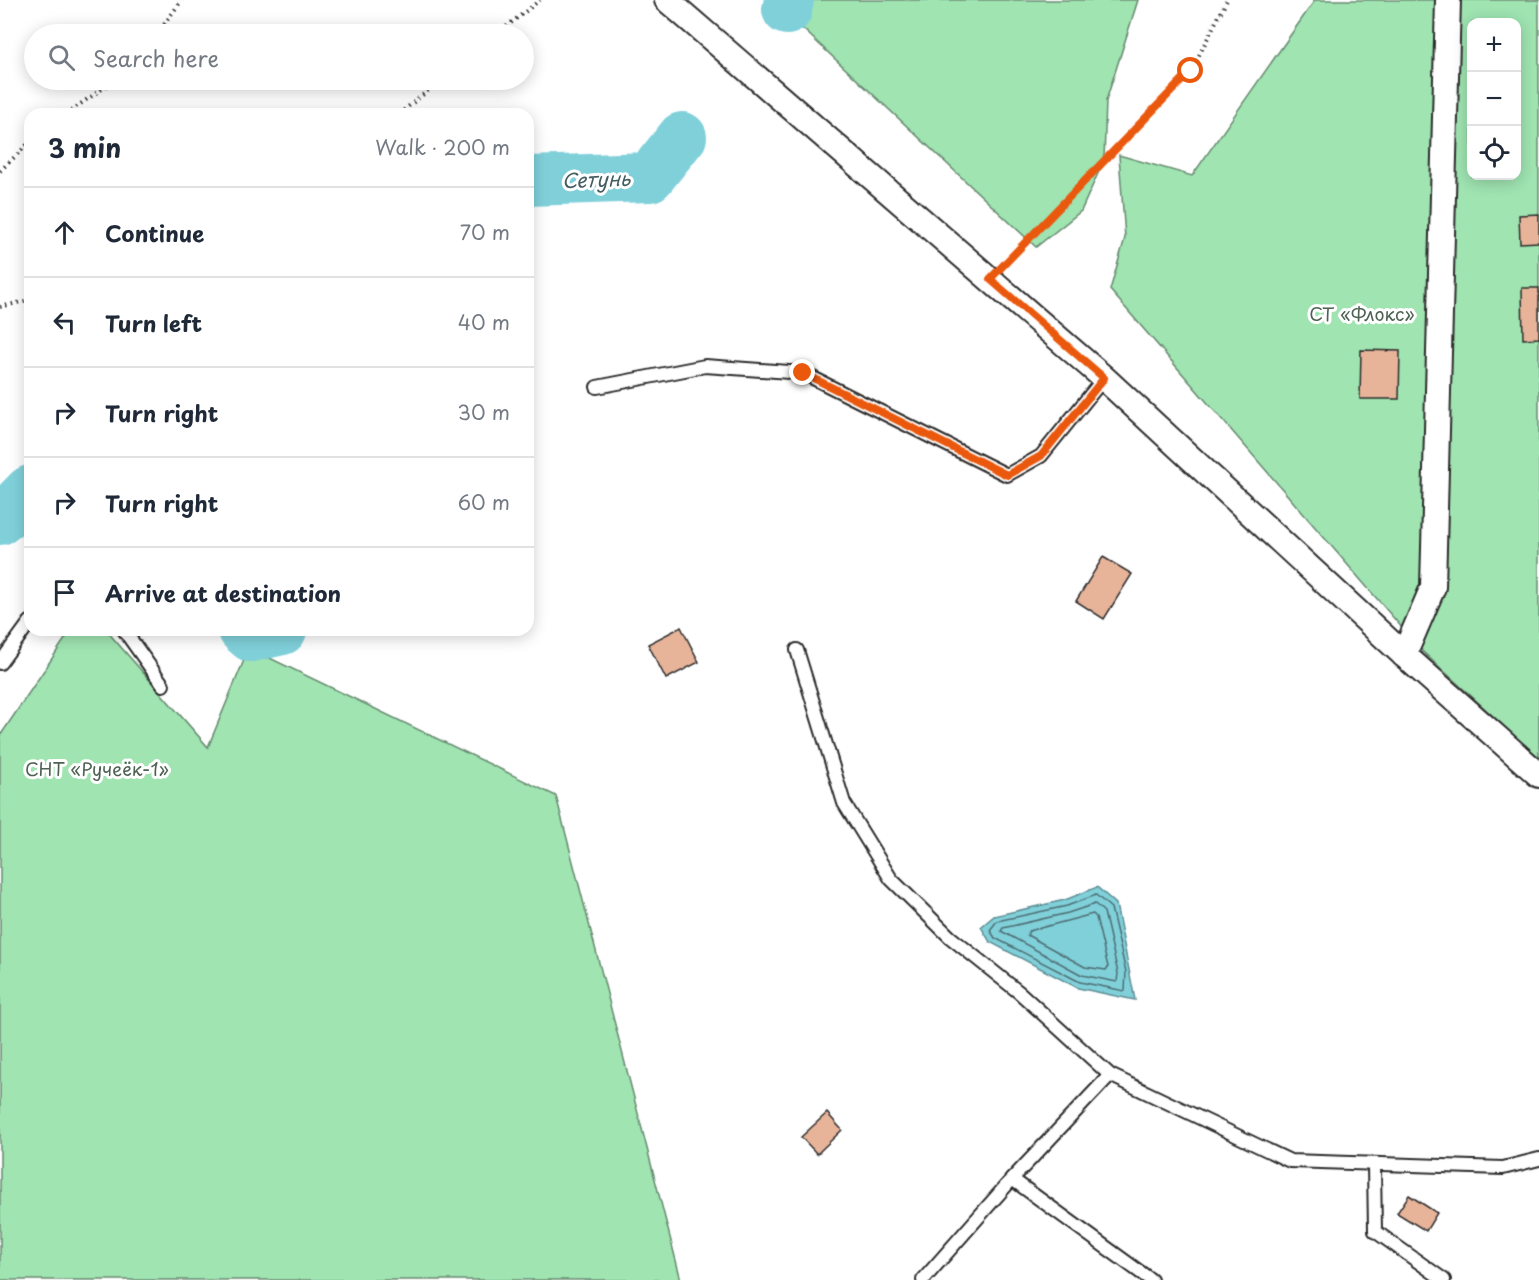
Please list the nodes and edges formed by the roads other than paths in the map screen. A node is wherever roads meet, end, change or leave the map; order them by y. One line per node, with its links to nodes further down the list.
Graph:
1 (668, 0): 3 (street)
2 (1448, 0): 8 (street)
3 (1104, 378): 4 (lane); 8 (street)
4 (597, 387)
5 (24, 630): 9 (lane)
6 (128, 636): 10 (lane)
7 (797, 650): 12 (lane)
8 (1404, 655): 11 (street)
9 (0, 663)
10 (163, 685)
11 (1539, 775)
12 (1110, 1076): 14 (lane); 15 (lane)
13 (1539, 1159): 14 (lane)
14 (1374, 1165): 18 (lane)
15 (1012, 1179): 16 (lane); 17 (lane)
16 (923, 1280)
17 (1151, 1280)
18 (1444, 1280)

